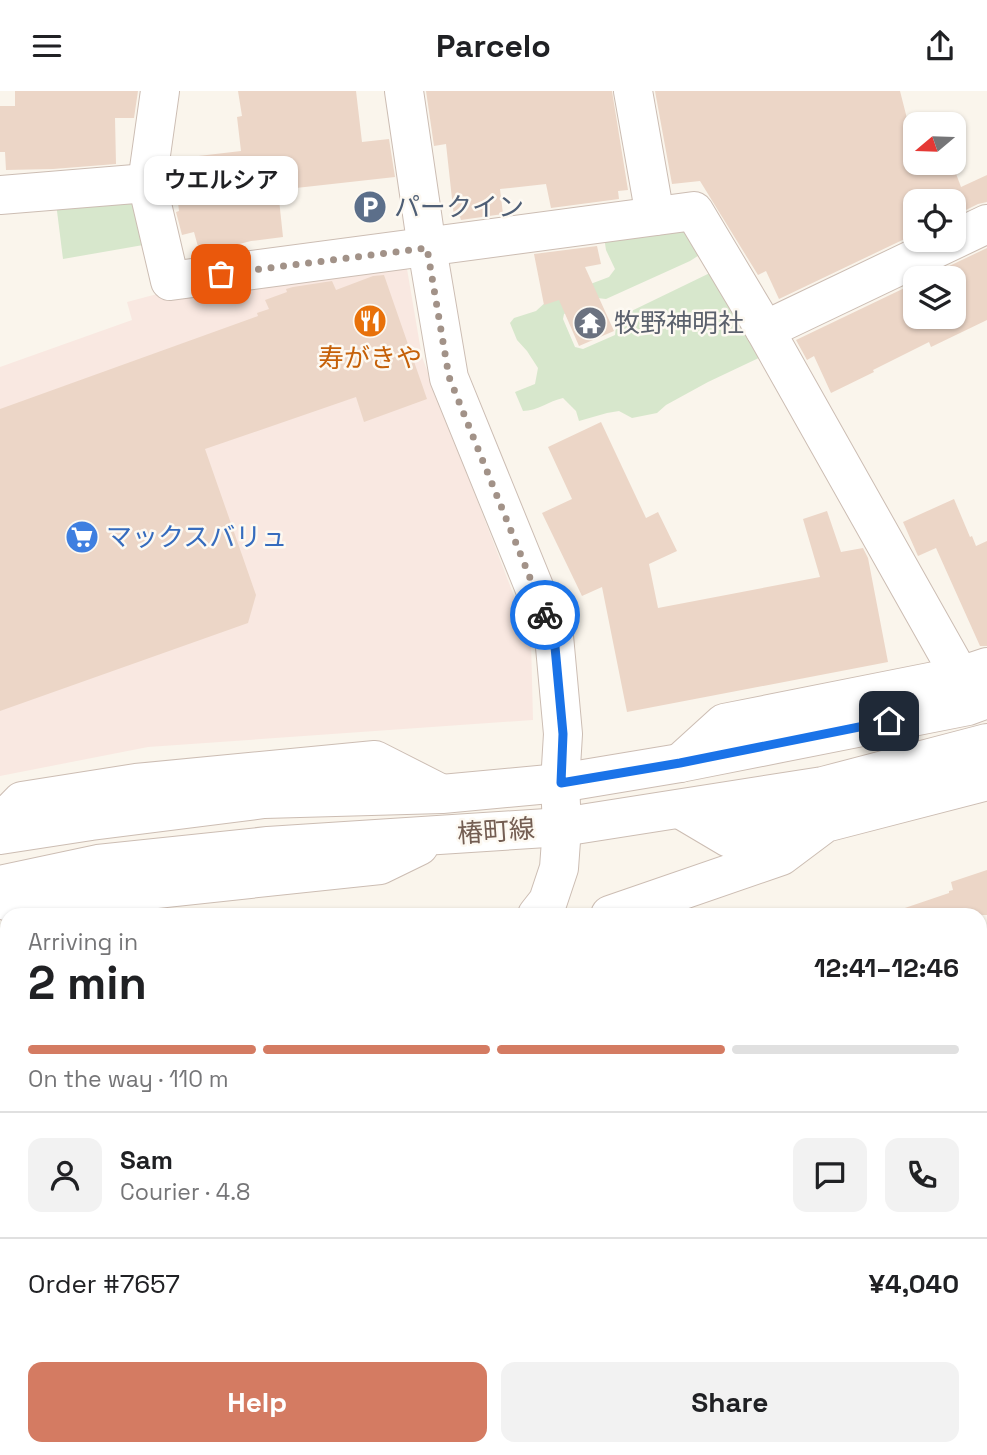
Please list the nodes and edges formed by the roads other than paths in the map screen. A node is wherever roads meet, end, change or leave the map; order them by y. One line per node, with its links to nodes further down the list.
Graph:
1 (160, 91): 4 (street)
2 (404, 91): 8 (street)
3 (633, 91): 6 (street)
4 (147, 183): 5 (street); 8 (street)
5 (0, 195)
6 (655, 216): 8 (street); 9 (street)
7 (987, 224): 9 (street)
8 (427, 248): 13 (street)
9 (765, 330): 10 (street)
10 (978, 681): 13 (street, 椿町線)
11 (987, 743): 15 (street, 椿町線)
12 (987, 781): 17 (street)
13 (561, 783): 14 (street, 椿町線); 18 (street)
14 (442, 794): 16 (street); 19 (street, 椿町線)
15 (680, 809): 17 (street); 18 (street, 椿町線)
16 (0, 823)
17 (825, 823): 26 (street)
18 (562, 827): 20 (street, 椿町線); 25 (street)
19 (0, 835)
20 (439, 835): 21 (street, 椿町線); 24 (street)
21 (0, 885)
22 (0, 899): 23 (street)
23 (27, 908)
24 (59, 908)
25 (542, 908)
26 (630, 908)

